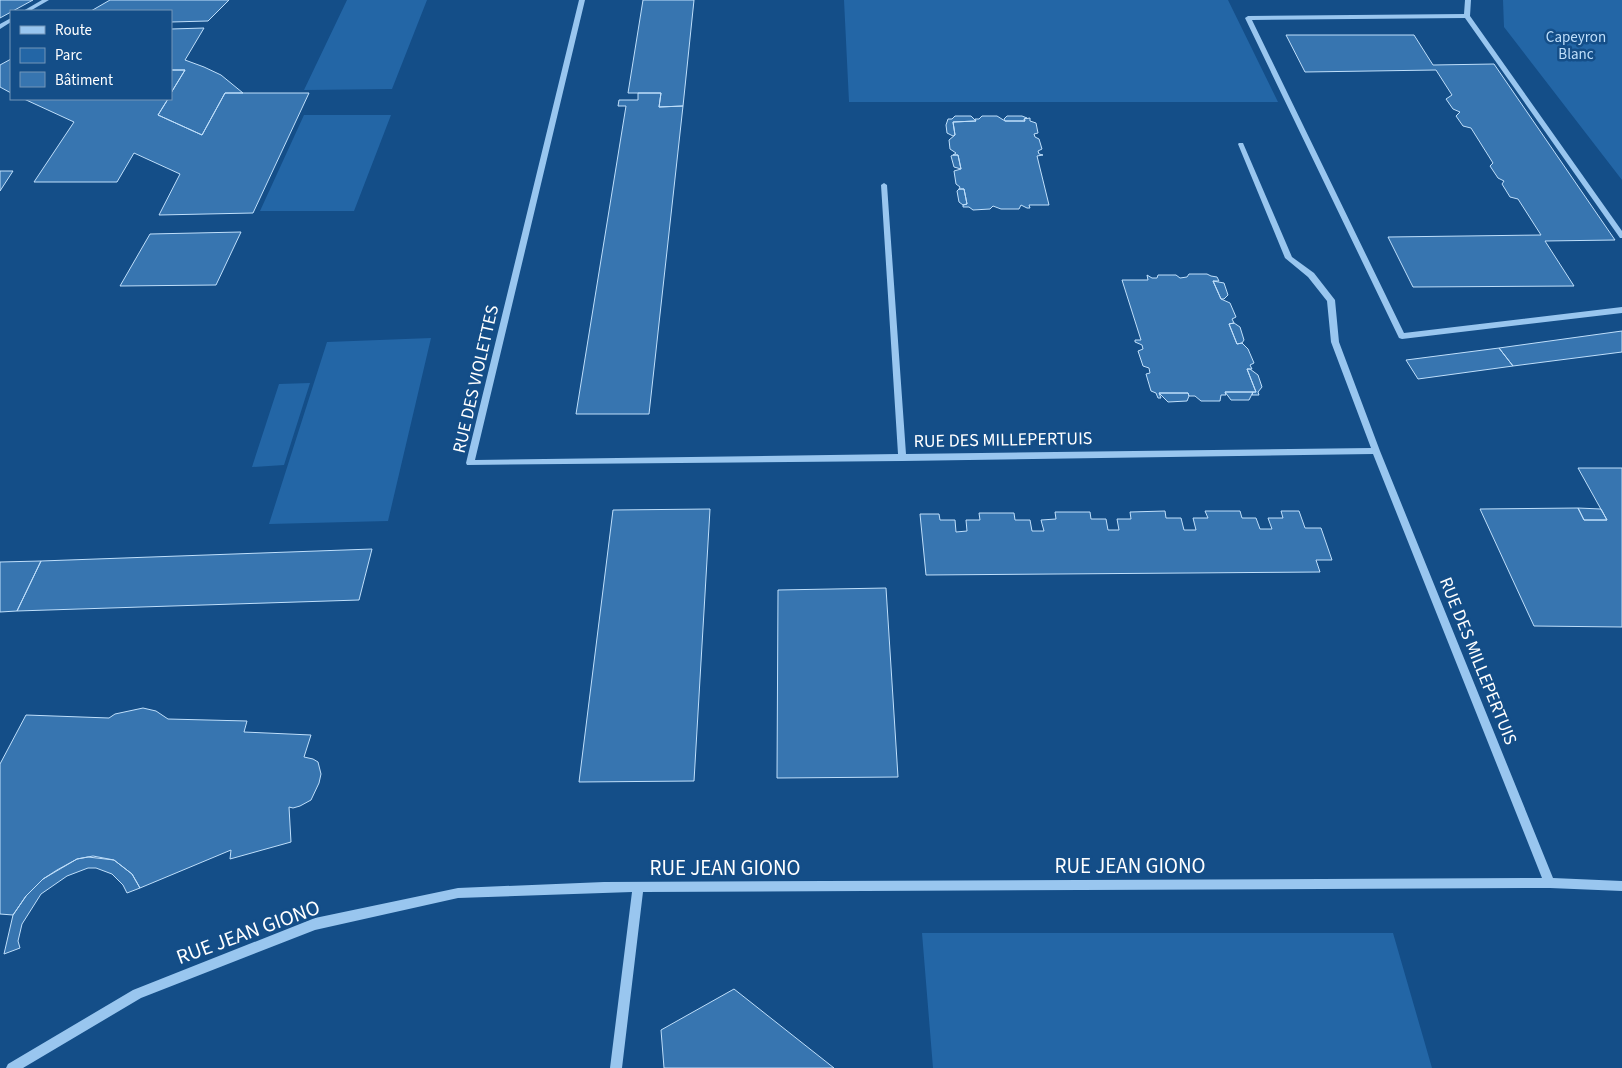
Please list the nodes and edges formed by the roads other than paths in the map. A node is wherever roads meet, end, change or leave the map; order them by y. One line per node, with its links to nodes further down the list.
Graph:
1 (46, 0): 4 (street)
2 (582, 0): 11 (street, RUE DES VIOLETTES)
3 (1468, 0): 5 (street)
4 (28, 10)
5 (1467, 16): 8 (street); 9 (street)
6 (1240, 144): 10 (street, RUE DES MILLEPERTUIS)
7 (884, 185): 11 (street, RUE DES MILLEPERTUIS)
8 (1622, 236)
9 (1622, 310)
10 (1376, 451): 11 (street, RUE DES MILLEPERTUIS); 12 (street, RUE DES MILLEPERTUIS)
11 (902, 458)
12 (1550, 883): 13 (street, RUE JEAN GIONO); 14 (street, RUE JEAN GIONO)
13 (1622, 886)
14 (638, 887): 15 (street, RUE JEAN GIONO); 16 (street, RUE JEAN GIONO)
15 (12, 1068)
16 (616, 1068)

